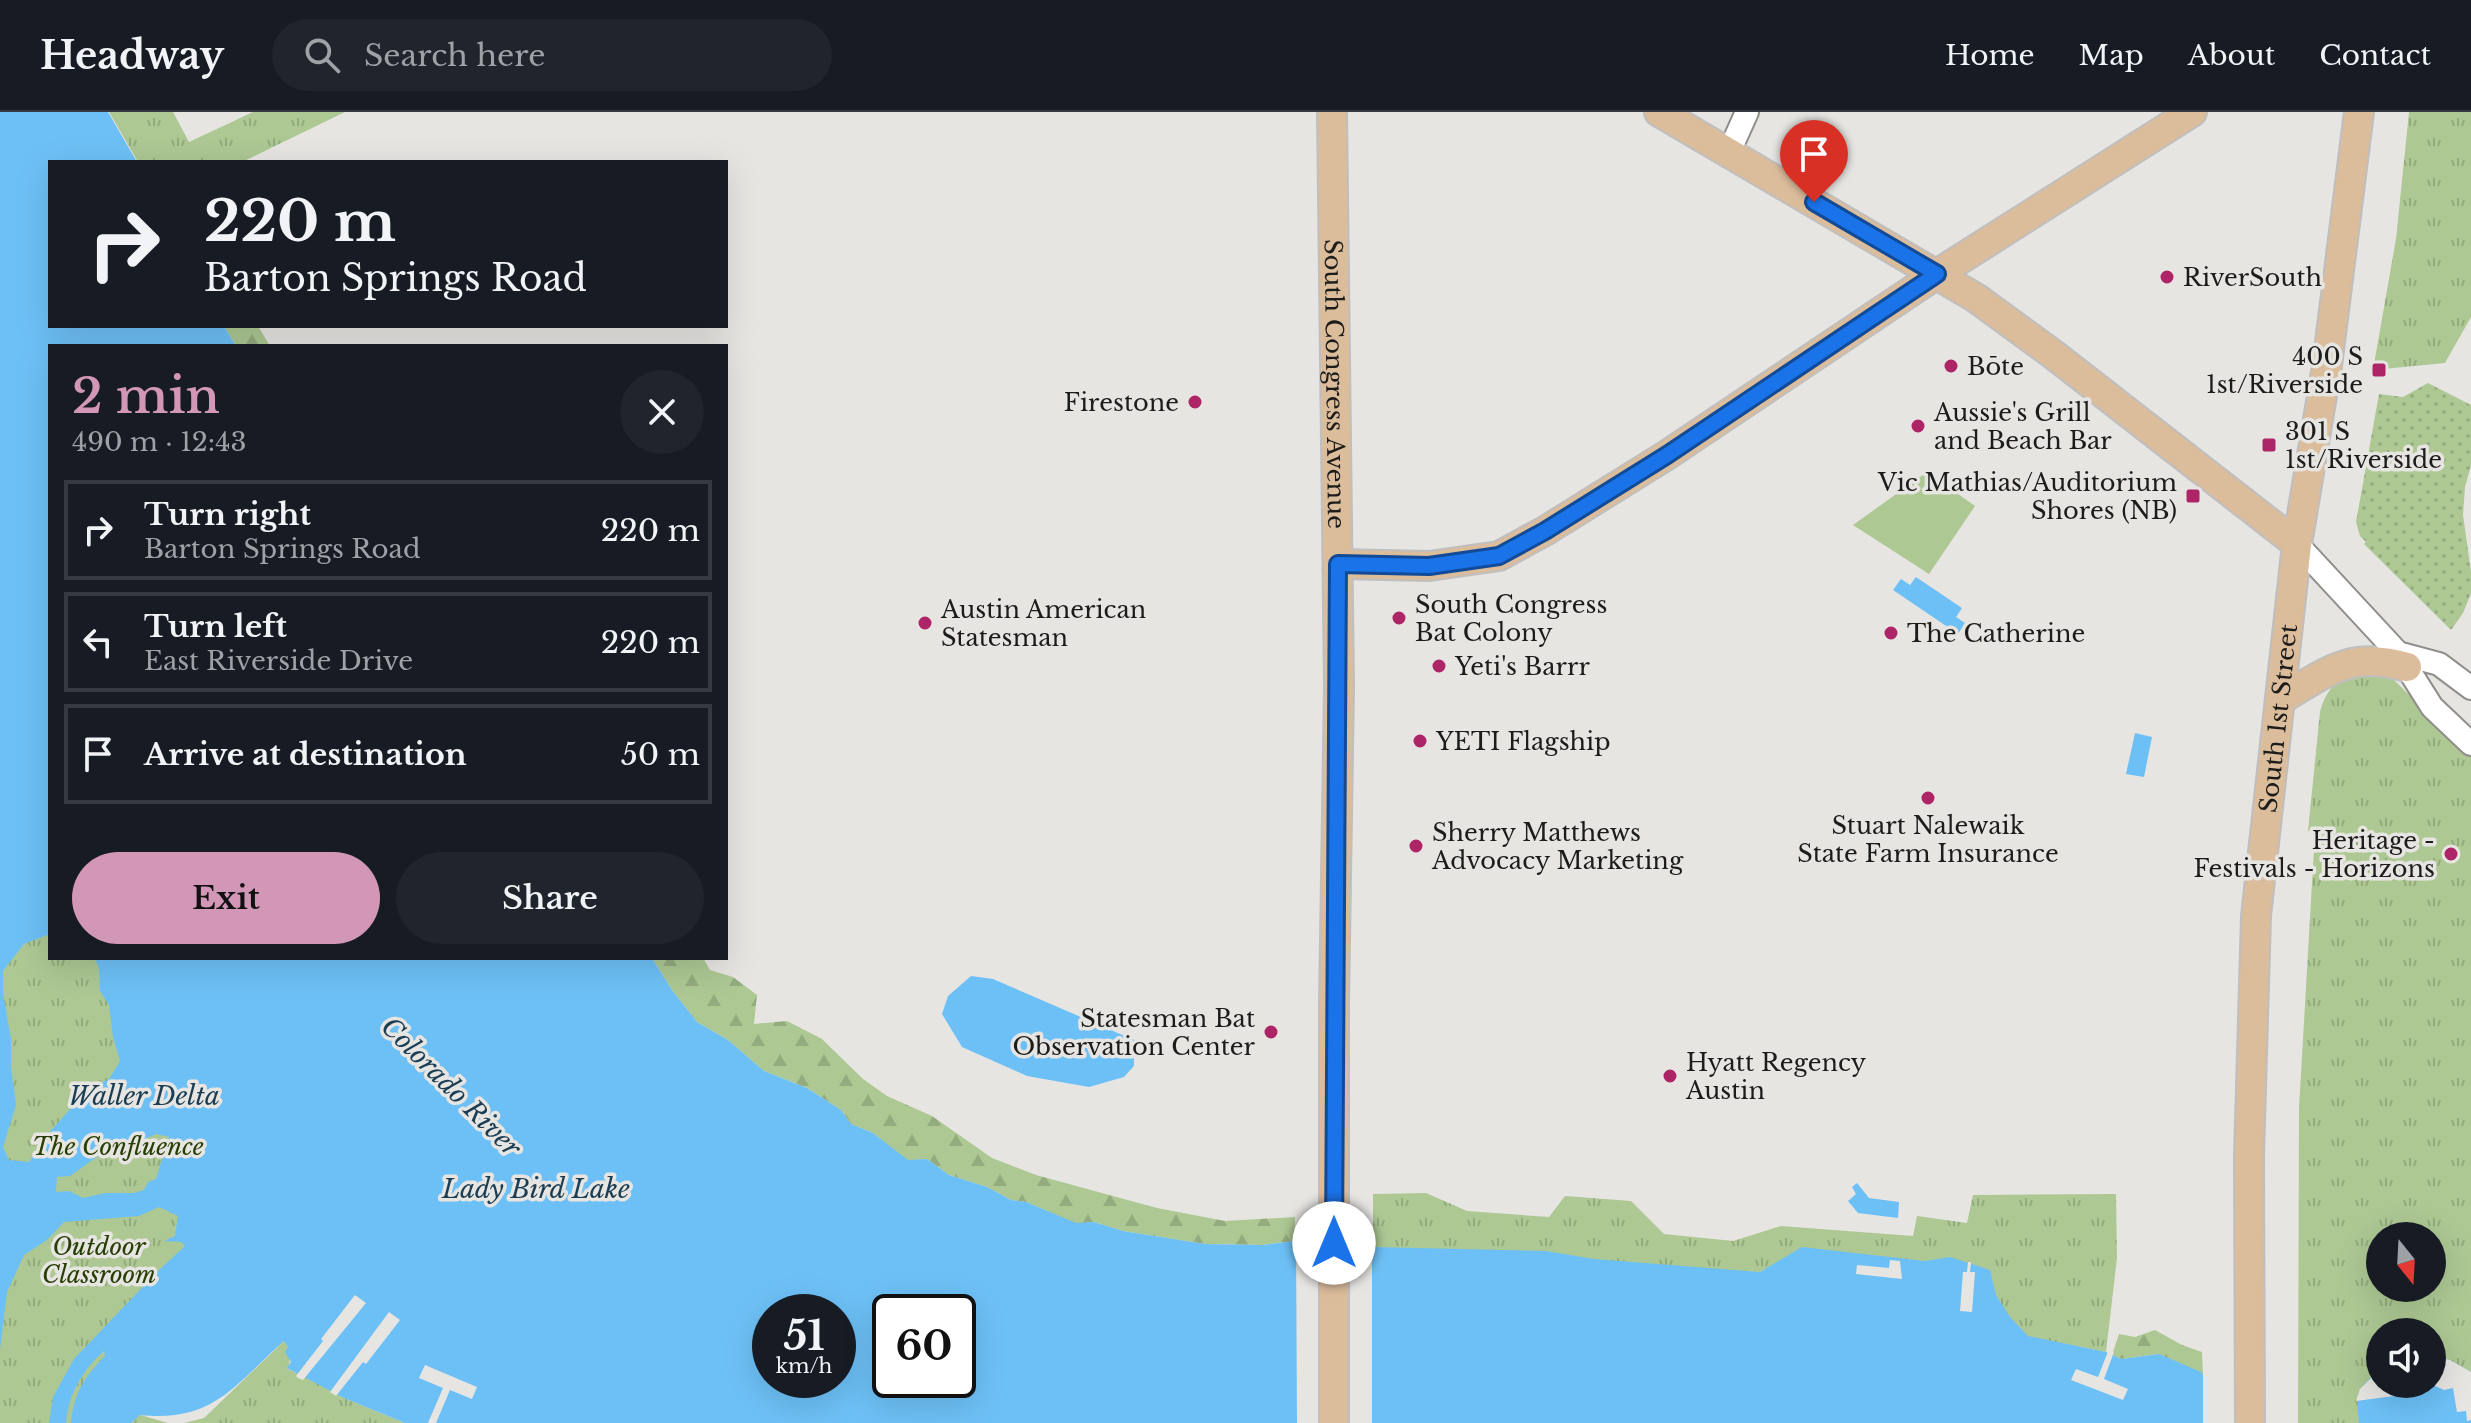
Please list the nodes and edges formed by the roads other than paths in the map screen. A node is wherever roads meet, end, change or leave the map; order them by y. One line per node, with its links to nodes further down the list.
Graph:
1 (1332, 112): 9 (main road, South Congress Avenue)
2 (1659, 112): 6 (main road)
3 (1747, 112): 6 (street)
4 (2192, 112): 7 (main road)
5 (2359, 112): 8 (main road, South 1st Street)
6 (1729, 152): 7 (main road)
7 (1937, 274): 8 (main road); 9 (main road)
8 (2297, 544): 10 (street); 12 (main road, South 1st Street)
9 (1338, 564): 14 (main road, South Congress Avenue)
10 (2403, 660): 11 (street); 12 (main road); 13 (street)
11 (2471, 688)
12 (2281, 699): 15 (main road, South 1st Street)
13 (2471, 744)
14 (1334, 1423)
15 (2250, 1423)

